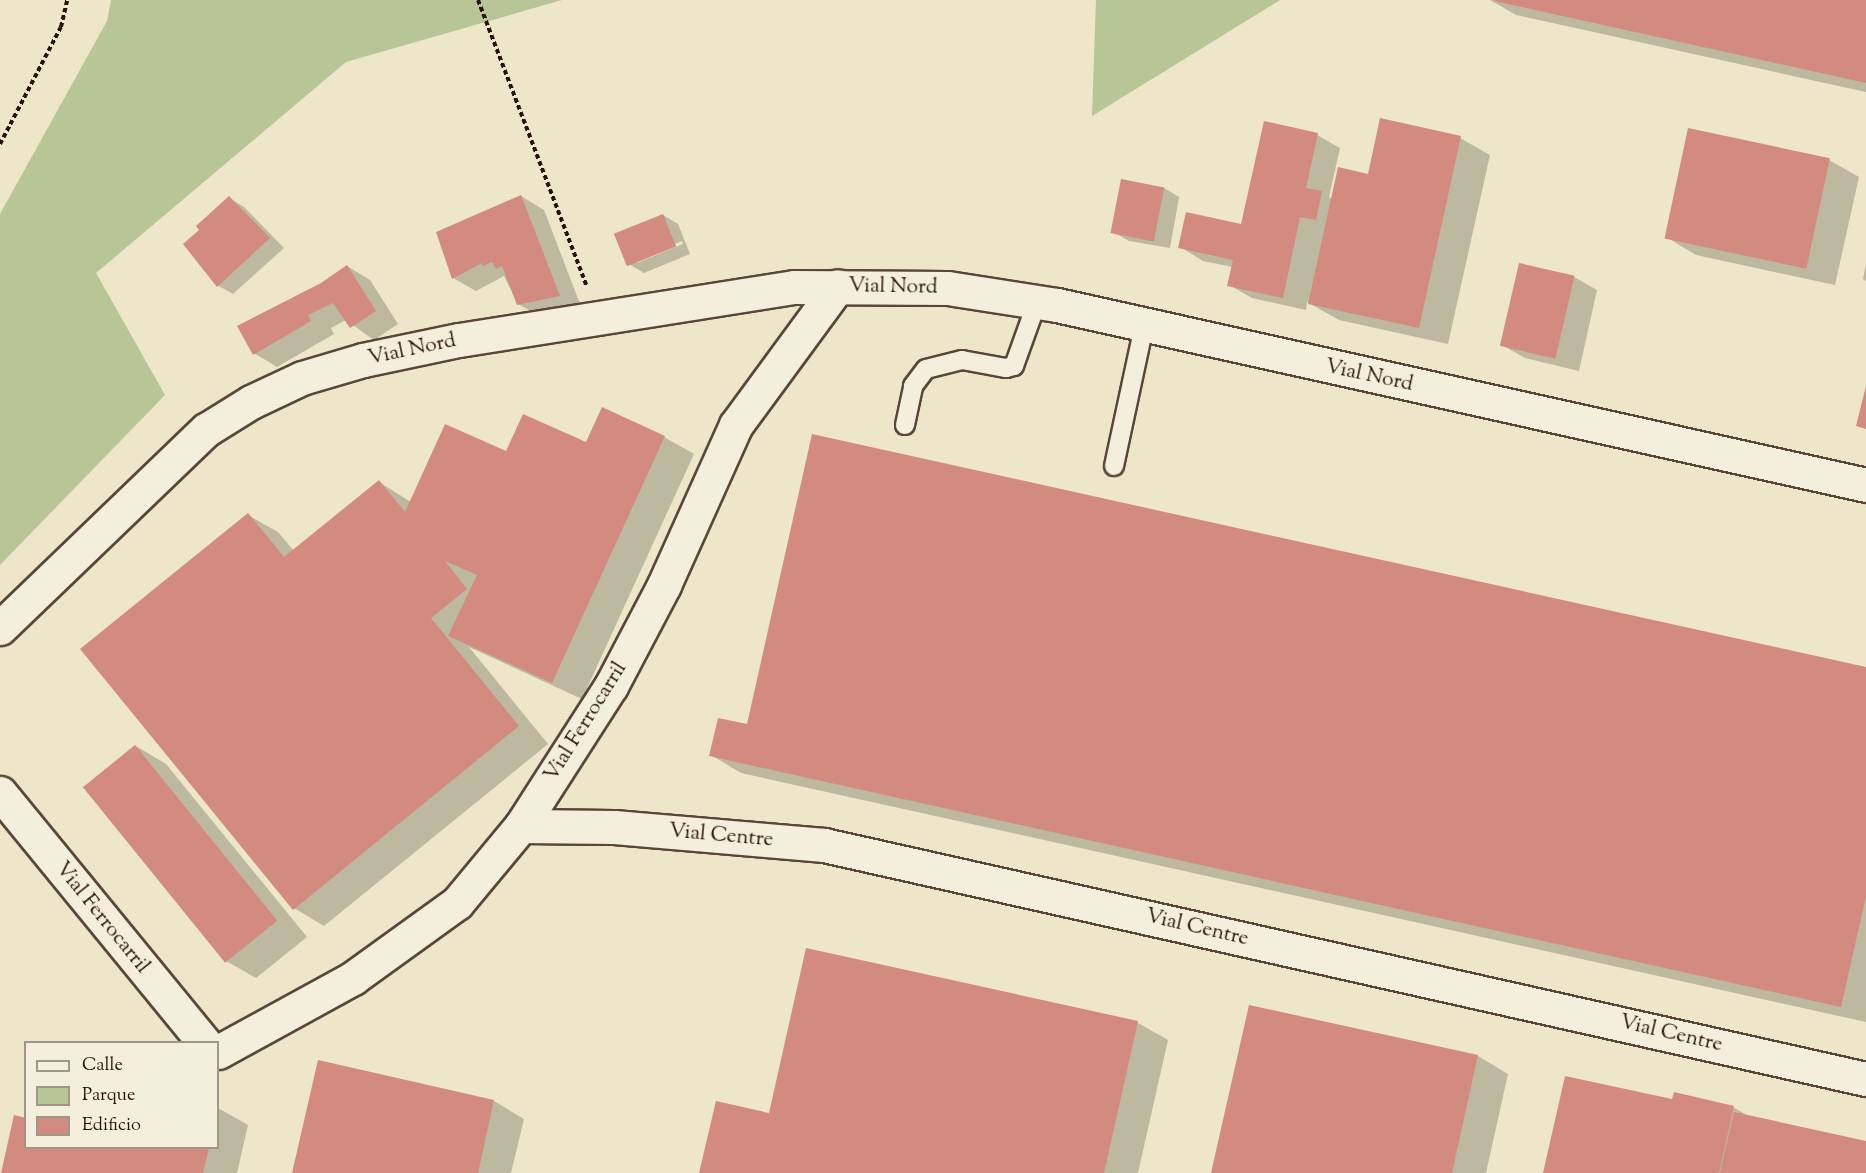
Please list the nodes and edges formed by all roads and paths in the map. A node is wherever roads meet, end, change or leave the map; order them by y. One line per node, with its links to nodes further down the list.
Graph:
1 (68, 0): 3 (path)
2 (478, 0): 6 (path)
3 (0, 144)
4 (838, 286): 5 (street, Vial Nord); 6 (street, Vial Nord); 13 (street, Vial Ferrocarril)
5 (1036, 302): 7 (street, Vial Nord); 8 (lane)
6 (600, 319): 11 (street, Vial Nord)
7 (1144, 326): 9 (lane); 10 (street, Vial Nord)
8 (905, 425)
9 (1114, 466)
10 (1866, 485)
11 (0, 628)
12 (0, 793): 14 (street, Vial Ferrocarril)
13 (521, 826): 15 (street, Vial Ferrocarril); 16 (street, Vial Centre)
14 (203, 1041)
15 (219, 1051)
16 (1866, 1079)

